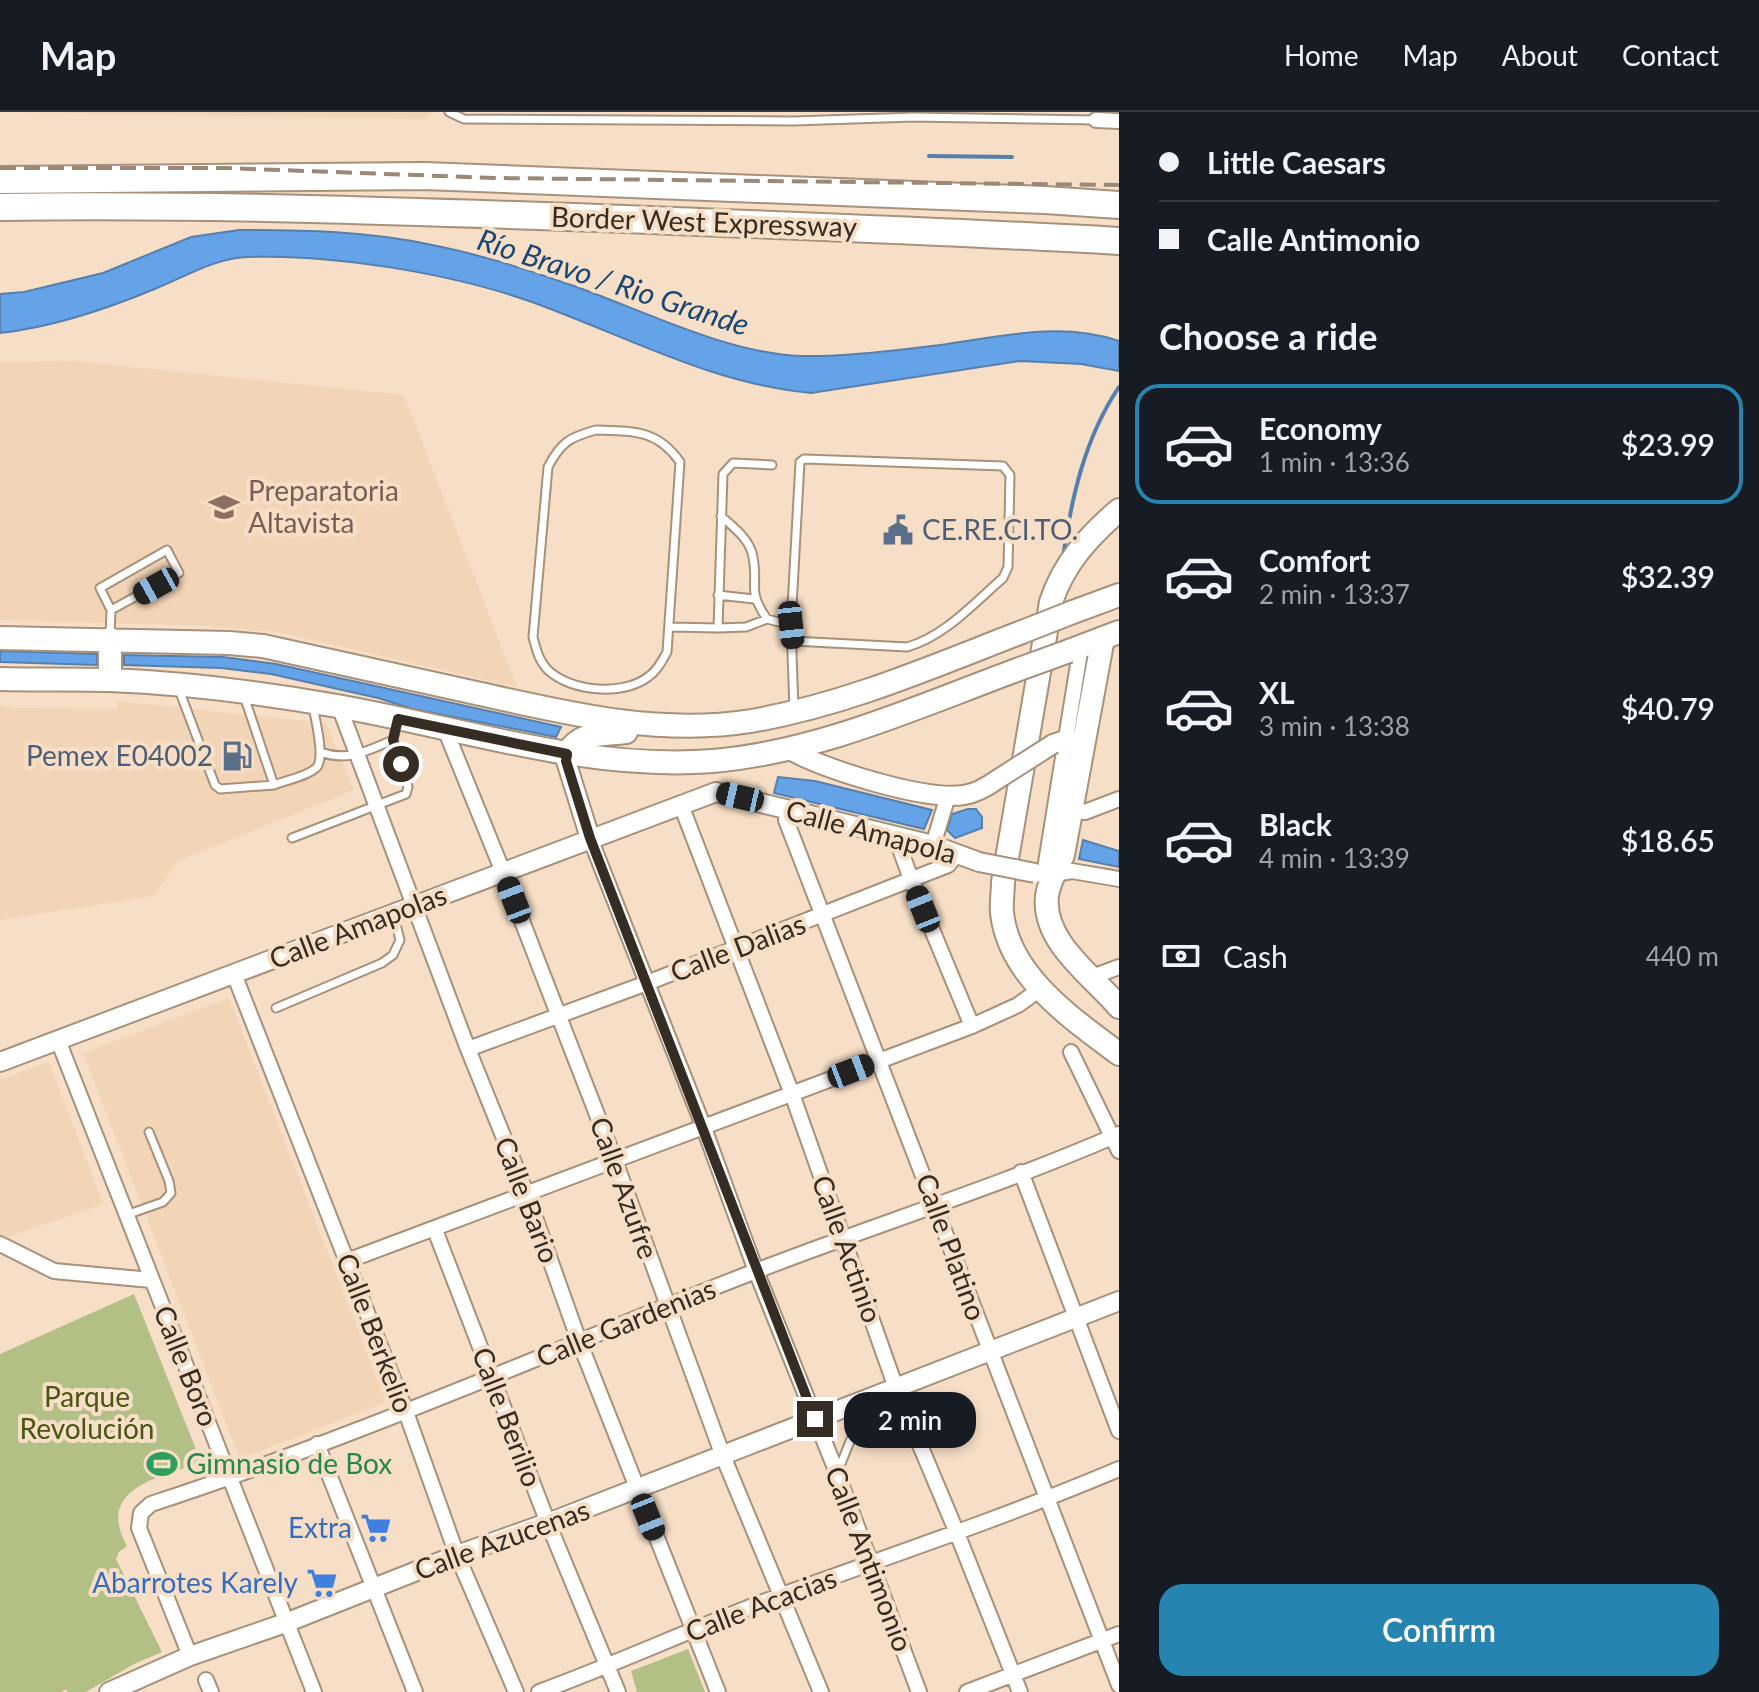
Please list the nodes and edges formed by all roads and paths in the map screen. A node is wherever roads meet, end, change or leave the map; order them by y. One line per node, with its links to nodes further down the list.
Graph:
1 (449, 112): 2 (lane)
2 (1096, 120): 3 (street)
3 (1119, 121)
4 (0, 180): 5 (highway, Border West Expressway)
5 (1119, 205)
6 (0, 207): 7 (highway, Border West Expressway)
7 (1119, 241)
8 (772, 465): 10 (lane)
9 (1119, 510): 65 (main road)
10 (721, 516): 11 (lane); 13 (lane)
11 (718, 595): 13 (lane); 18 (lane)
12 (1119, 595): 30 (main road, bridge)
13 (754, 599): 15 (lane)
14 (111, 610): 14 (lane); 23 (lane)
15 (767, 619): 16 (lane); 18 (lane)
16 (791, 625): 21 (lane); 21 (lane)
17 (670, 627): 17 (lane); 18 (lane)
18 (718, 628)
19 (1111, 635): 22 (main road); 34 (main road)
20 (0, 638): 23 (main road)
21 (793, 641): 30 (lane)
22 (1075, 648): 34 (street); 35 (main road, bridge)
23 (110, 659): 24 (main road); 25 (main road); 31 (main road)
24 (0, 679): 26 (lane)
25 (177, 685): 27 (main road); 40 (lane)
26 (0, 691)
27 (243, 693): 28 (main road); 40 (lane)
28 (312, 702): 29 (main road); 36 (lane)
29 (339, 706): 33 (main road); 38 (street, Calle Bario)
30 (795, 712): 31 (main road)
31 (645, 724): 37 (main road)
32 (445, 729): 33 (main road); 37 (main road); 53 (street, Calle Azufre)
33 (396, 730): 38 (lane); 45 (lane)
34 (1068, 742): 43 (street, bridge); 47 (main road); 54 (street)
35 (788, 749): 39 (main road); 43 (street)
36 (320, 752): 38 (lane); 40 (lane)
37 (567, 754): 39 (main road); 50 (street, Calle Antimonio)
38 (356, 756): 45 (street, Calle Bario)
39 (713, 761): 41 (street)
40 (274, 785)
41 (716, 792): 44 (street, Calle Amapolas); 46 (street, Calle Amapola)
42 (1119, 799): 47 (street)
43 (946, 803): 51 (street)
44 (681, 805): 50 (street, Calle Amapolas); 60 (street, Calle Actinio)
45 (377, 807): 49 (lane); 57 (street, Calle Bario)
46 (788, 809): 48 (street, Calle Amapola); 59 (street, Calle Platino)
47 (1072, 810): 54 (main road)
48 (898, 837): 51 (street, Calle Amapola); 55 (street)
49 (292, 838)
50 (590, 838): 53 (street, Calle Amapolas); 64 (street, Calle Antimonio)
51 (935, 839): 52 (street, Calle Amapola)
52 (957, 854): 54 (street, Calle Amapola, bridge); 55 (street, Calle Dalias)
53 (503, 872): 57 (street, Calle Amapolas); 68 (street, Calle Azufre)
54 (1044, 874): 56 (street); 63 (main road)
55 (911, 879): 59 (street, Calle Dalias); 69 (street)
56 (1119, 880)
57 (413, 906): 58 (street, Calle Amapolas); 71 (street, Calle Bario)
58 (393, 914): 62 (street, Calle Amapolas); 67 (lane)
59 (824, 914): 60 (street, Calle Dalias); 74 (street, Calle Platino)
60 (735, 949): 64 (street, Calle Dalias); 76 (street, Calle Actinio)
61 (1119, 967): 63 (street)
62 (234, 974): 70 (street, Calle Amapolas); 88 (street, Calle Berkelio)
63 (1092, 977): 66 (main road)
64 (647, 983): 68 (street, Calle Dalias); 77 (street, Calle Antimonio)
65 (1040, 989): 69 (street); 73 (main road)
66 (1119, 1007)
67 (276, 1008)
68 (559, 1015): 71 (street, Calle Dalias); 80 (street, Calle Azufre)
69 (972, 1026): 74 (street)
70 (58, 1040): 75 (street, Calle Amapolas); 84 (street, Calle Boro)
71 (468, 1049): 82 (street, Calle Bario)
72 (1071, 1052): 79 (street)
73 (1119, 1054)
74 (880, 1060): 76 (street); 83 (street, Calle Platino)
75 (0, 1062)
76 (792, 1094): 77 (street); 86 (street, Calle Actinio)
77 (704, 1128): 80 (street); 89 (street, Calle Antimonio)
78 (149, 1132): 84 (lane)
79 (1117, 1141): 81 (street, Calle Gardenias)
80 (615, 1161): 82 (street); 92 (street, Calle Azufre)
81 (1021, 1172): 83 (street, Calle Gardenias); 93 (street)
82 (527, 1195): 85 (street); 94 (street, Calle Bario)
83 (936, 1206): 86 (street, Calle Gardenias); 95 (street, Calle Platino)
84 (126, 1215): 90 (street, Calle Boro)
85 (435, 1230): 88 (street); 96 (street, Calle Berilio)
86 (845, 1239): 89 (street, Calle Gardenias); 97 (street, Calle Actinio)
87 (0, 1244): 90 (street)
88 (347, 1261): 99 (street, Calle Berkelio)
89 (756, 1271): 92 (street, Calle Gardenias); 100 (street, Calle Antimonio)
90 (151, 1280): 106 (street, Calle Boro)
91 (1119, 1301): 93 (street, Calle Azucenas)
92 (667, 1308): 94 (street, Calle Gardenias); 103 (street, Calle Azufre)
93 (1076, 1318): 95 (street, Calle Azucenas); 101 (street)
94 (579, 1341): 96 (street, Calle Gardenias); 107 (street, Calle Bario)
95 (989, 1352): 97 (street, Calle Azucenas); 108 (street, Calle Platino)
96 (491, 1377): 99 (street, Calle Gardenias); 109 (street, Calle Berilio)
97 (896, 1388): 98 (street, Calle Azucenas); 110 (street, Calle Actinio)
98 (850, 1407): 100 (street, Calle Azucenas); 105 (lane)
99 (406, 1412): 102 (street, Calle Gardenias); 111 (street, Calle Berkelio)
100 (815, 1419): 103 (street, Calle Azucenas); 105 (street, Calle Antimonio)
101 (1119, 1431)
102 (317, 1444): 106 (street, Calle Gardenias); 113 (street)
103 (723, 1456): 107 (street, Calle Azucenas); 114 (street, Calle Azufre)
104 (1119, 1469): 108 (street, Calle Acacias)
105 (837, 1473): 112 (street, Calle Antimonio)
106 (231, 1478): 115 (street, Calle Boro); 119 (street, Calle Gardenias)
107 (637, 1489): 109 (street, Calle Azucenas); 116 (street, Calle Bario)
108 (1047, 1499): 110 (street, Calle Acacias); 118 (street, Calle Platino)
109 (548, 1523): 111 (street, Calle Azucenas); 120 (street, Calle Berilio)
110 (957, 1533): 112 (street, Calle Acacias); 121 (street, Calle Actinio)
111 (457, 1555): 113 (street, Calle Azucenas); 126 (street, Calle Berkelio)
112 (871, 1563): 114 (street, Calle Acacias); 131 (street, Calle Antimonio)
113 (374, 1588): 115 (street, Calle Azucenas); 125 (street)
114 (782, 1595): 116 (street, Calle Acacias); 130 (street, Calle Azufre)
115 (288, 1622): 119 (street, Calle Azucenas); 124 (street, Calle Boro)
116 (692, 1629): 120 (street, Calle Acacias); 129 (street, Calle Bario)
117 (1119, 1634): 118 (street)
118 (1102, 1641): 121 (street); 122 (street, Calle Platino)
119 (190, 1656): 123 (street, Calle Azucenas)
120 (608, 1667): 127 (street, Calle Acacias); 128 (street, Calle Berilio)
121 (1013, 1675): 132 (street); 133 (street, Calle Actinio)
122 (1119, 1685)
123 (109, 1692)
124 (314, 1692)
125 (415, 1692)
126 (516, 1692)
127 (539, 1692)
128 (618, 1692)
129 (718, 1692)
130 (821, 1692)
131 (919, 1692)
132 (967, 1692)
133 (1020, 1692)

